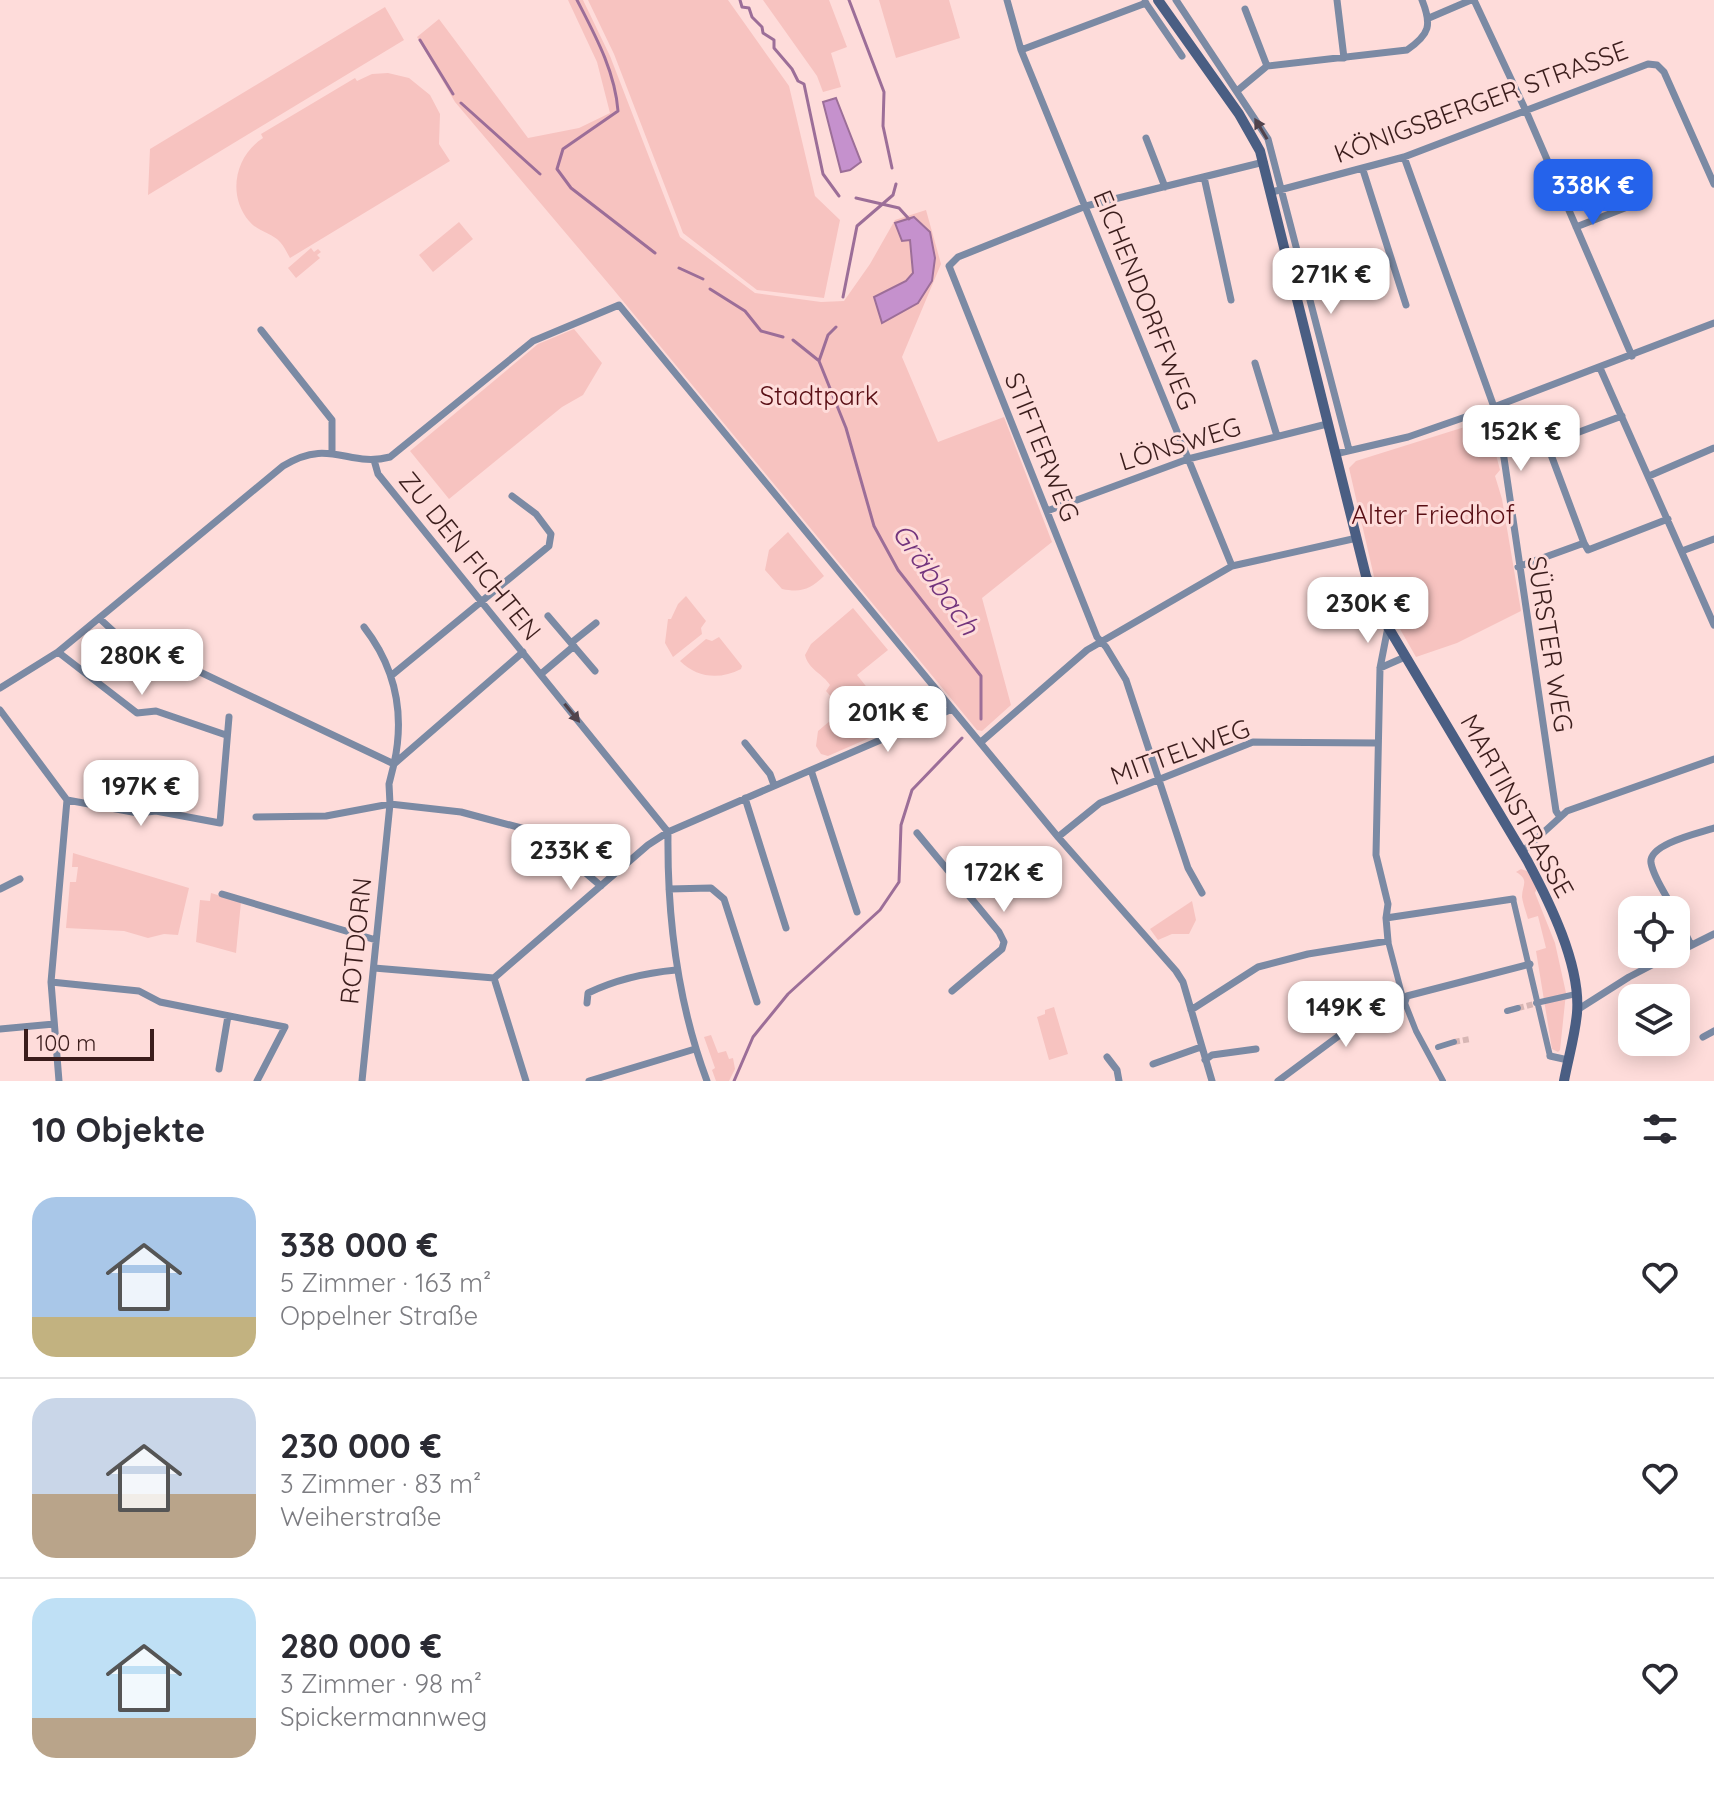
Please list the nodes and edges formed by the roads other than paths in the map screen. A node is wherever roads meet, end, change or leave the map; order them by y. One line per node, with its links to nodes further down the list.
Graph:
1 (1007, 0): 10 (street, EICHENDORFFWEG)
2 (1158, 0): 18 (main road, MARTINSTRASSE)
3 (1176, 0): 14 (street)
4 (1337, 0): 12 (street)
5 (1422, 0): 9 (street)
6 (1472, 0): 9 (street); 15 (street)
7 (1145, 2): 10 (street); 11 (street)
8 (1245, 9): 13 (street)
9 (1429, 18): 12 (street)
10 (1021, 50): 25 (street, EICHENDORFFWEG)
11 (1182, 56)
12 (1344, 58): 13 (street)
13 (1267, 66): 14 (street)
14 (1237, 91): 23 (street, one-way to 14)
15 (1526, 111): 17 (street, KÖNIGSBERGER STRASSE); 21 (street, KÖNIGSBERGER STRASSE); 26 (street)
16 (1146, 138): 22 (street)
17 (1404, 157): 19 (street, KÖNIGSBERGER STRASSE); 34 (street, SÜRSTER WEG)
18 (1264, 162): 20 (street); 23 (main road, MARTINSTRASSE)
19 (1363, 170): 23 (street, KÖNIGSBERGER STRASSE); 28 (street)
20 (1204, 177): 22 (street); 27 (street)
21 (1714, 184)
22 (1165, 187): 25 (street)
23 (1277, 191): 36 (main road, MARTINSTRASSE); 39 (street)
24 (1635, 204): 26 (street)
25 (1086, 206): 42 (street, EICHENDORFFWEG); 46 (street, STIFTERWEG)
26 (1576, 227): 31 (street)
27 (1231, 300)
28 (1406, 305)
29 (1714, 323): 31 (street)
30 (261, 330): 40 (street)
31 (1632, 356): 33 (street)
32 (1255, 363): 37 (street)
33 (1600, 368): 34 (street); 35 (street)
34 (1494, 407): 39 (street); 53 (street, SÜRSTER WEG)
35 (1622, 416): 44 (street); 50 (street)
36 (1327, 424): 37 (street, LÖNSWEG); 41 (main road, MARTINSTRASSE)
37 (1277, 436): 42 (street, LÖNSWEG)
38 (1714, 448): 44 (street)
39 (1349, 450): 41 (street)
40 (332, 452): 43 (street); 56 (street)
41 (1335, 454): 48 (main road, MARTINSTRASSE)
42 (1188, 459): 46 (street, LÖNSWEG); 52 (street, EICHENDORFFWEG)
43 (374, 460): 54 (street, ZU DEN FICHTEN); 71 (street)
44 (1649, 476): 47 (street)
45 (512, 496): 54 (street)
46 (1047, 511): 61 (street, STIFTERWEG)
47 (1668, 519): 50 (street); 51 (street)
48 (1357, 538): 52 (street); 60 (main road, MARTINSTRASSE)
49 (1714, 539): 51 (street)
50 (1584, 543): 53 (street)
51 (1682, 551): 58 (street)
52 (1232, 566): 61 (street)
53 (1518, 567): 87 (street, SÜRSTER WEG)
54 (481, 600): 64 (street, ZU DEN FICHTEN); 69 (street)
55 (548, 616): 62 (street, ZU DEN FICHTEN)
56 (99, 618): 63 (street); 79 (street)
57 (596, 623): 62 (street, ZU DEN FICHTEN)
58 (1714, 625)
59 (364, 627): 69 (street, ROTDORN)
60 (1388, 627): 65 (main road, MARTINSTRASSE); 66 (street)
61 (1101, 641): 75 (street); 81 (street, STIFTERWEG)
62 (572, 645): 67 (street, ZU DEN FICHTEN); 68 (street, ZU DEN FICHTEN)
63 (58, 652): 70 (street); 74 (street)
64 (523, 652): 68 (street, ZU DEN FICHTEN); 79 (street)
65 (1405, 657): 66 (street); 92 (main road, MARTINSTRASSE)
66 (1380, 668): 77 (street)
67 (595, 671)
68 (541, 674): 89 (street, ZU DEN FICHTEN, one-way to 89)
69 (392, 675): 79 (street, ROTDORN)
70 (0, 688)
71 (952, 709): 75 (street); 80 (street)
72 (0, 710): 84 (street)
73 (229, 717): 74 (street)
74 (226, 735): 84 (street)
75 (981, 742): 91 (street)
76 (745, 743): 82 (street)
77 (1378, 743): 81 (street, MITTELWEG); 102 (street)
78 (1714, 759): 87 (street)
79 (394, 764): 85 (street, ROTDORN)
80 (811, 770): 82 (street); 101 (street)
81 (1159, 779): 91 (street, MITTELWEG); 97 (street, STIFTERWEG)
82 (774, 785): 83 (street)
83 (745, 798): 89 (street); 103 (street)
84 (67, 800): 113 (street)
85 (390, 804): 86 (street); 94 (street); 105 (street, ROTDORN)
86 (256, 817)
87 (1560, 817): 92 (street)
88 (1714, 828): 99 (street)
89 (668, 832): 94 (street); 96 (street)
90 (917, 833): 114 (street)
91 (1058, 837): 121 (street)
92 (1522, 852): 115 (main road, MARTINSTRASSE)
93 (20, 879): 95 (street)
94 (601, 886): 112 (street)
95 (0, 889)
96 (669, 889): 111 (street); 116 (street)
97 (1202, 893)
98 (222, 894): 105 (street)
99 (1667, 896)
100 (1513, 899): 102 (street); 108 (street)
101 (857, 912)
102 (1386, 918): 106 (street)
103 (786, 928)
104 (1714, 934): 107 (street)
105 (376, 940): 109 (street, ROTDORN)
106 (1389, 945): 117 (street); 121 (street)
107 (1691, 945)
108 (1530, 964): 117 (street); 119 (street)
109 (374, 968): 112 (street); 142 (street, ROTDORN)
110 (1646, 968): 122 (street)
111 (676, 970): 118 (street); 132 (street)
112 (494, 978): 143 (street)
113 (51, 982): 124 (street); 125 (street)
114 (952, 991)
115 (1576, 994): 119 (street); 122 (main road, MARTINSTRASSE)
116 (757, 1002)
117 (1405, 1002): 148 (street); 149 (street)
118 (587, 1003)
119 (1536, 1003): 134 (street)
120 (1518, 1008): 123 (street)
121 (1191, 1010): 130 (street)
122 (1577, 1010): 137 (main road, MARTINSTRASSE)
123 (1507, 1011)
124 (228, 1016): 139 (street); 141 (street)
125 (54, 1024): 126 (street); 140 (street)
126 (0, 1029)
127 (1714, 1031): 128 (street)
128 (1703, 1037)
129 (1454, 1042): 131 (street)
130 (1201, 1047): 136 (street); 138 (street)
131 (1438, 1047)
132 (695, 1049): 144 (street); 145 (street)
133 (1256, 1049): 136 (street)
134 (1550, 1056): 137 (street)
135 (1107, 1057): 146 (street)
136 (1205, 1060): 147 (street)
137 (1568, 1060): 150 (main road, MARTINSTRASSE)
138 (1153, 1064)
139 (219, 1069)
140 (59, 1081)
141 (257, 1081)
142 (362, 1081)
143 (526, 1081)
144 (589, 1081)
145 (707, 1081)
146 (1119, 1081)
147 (1212, 1081)
148 (1278, 1081)
149 (1443, 1081)
150 (1563, 1081)

